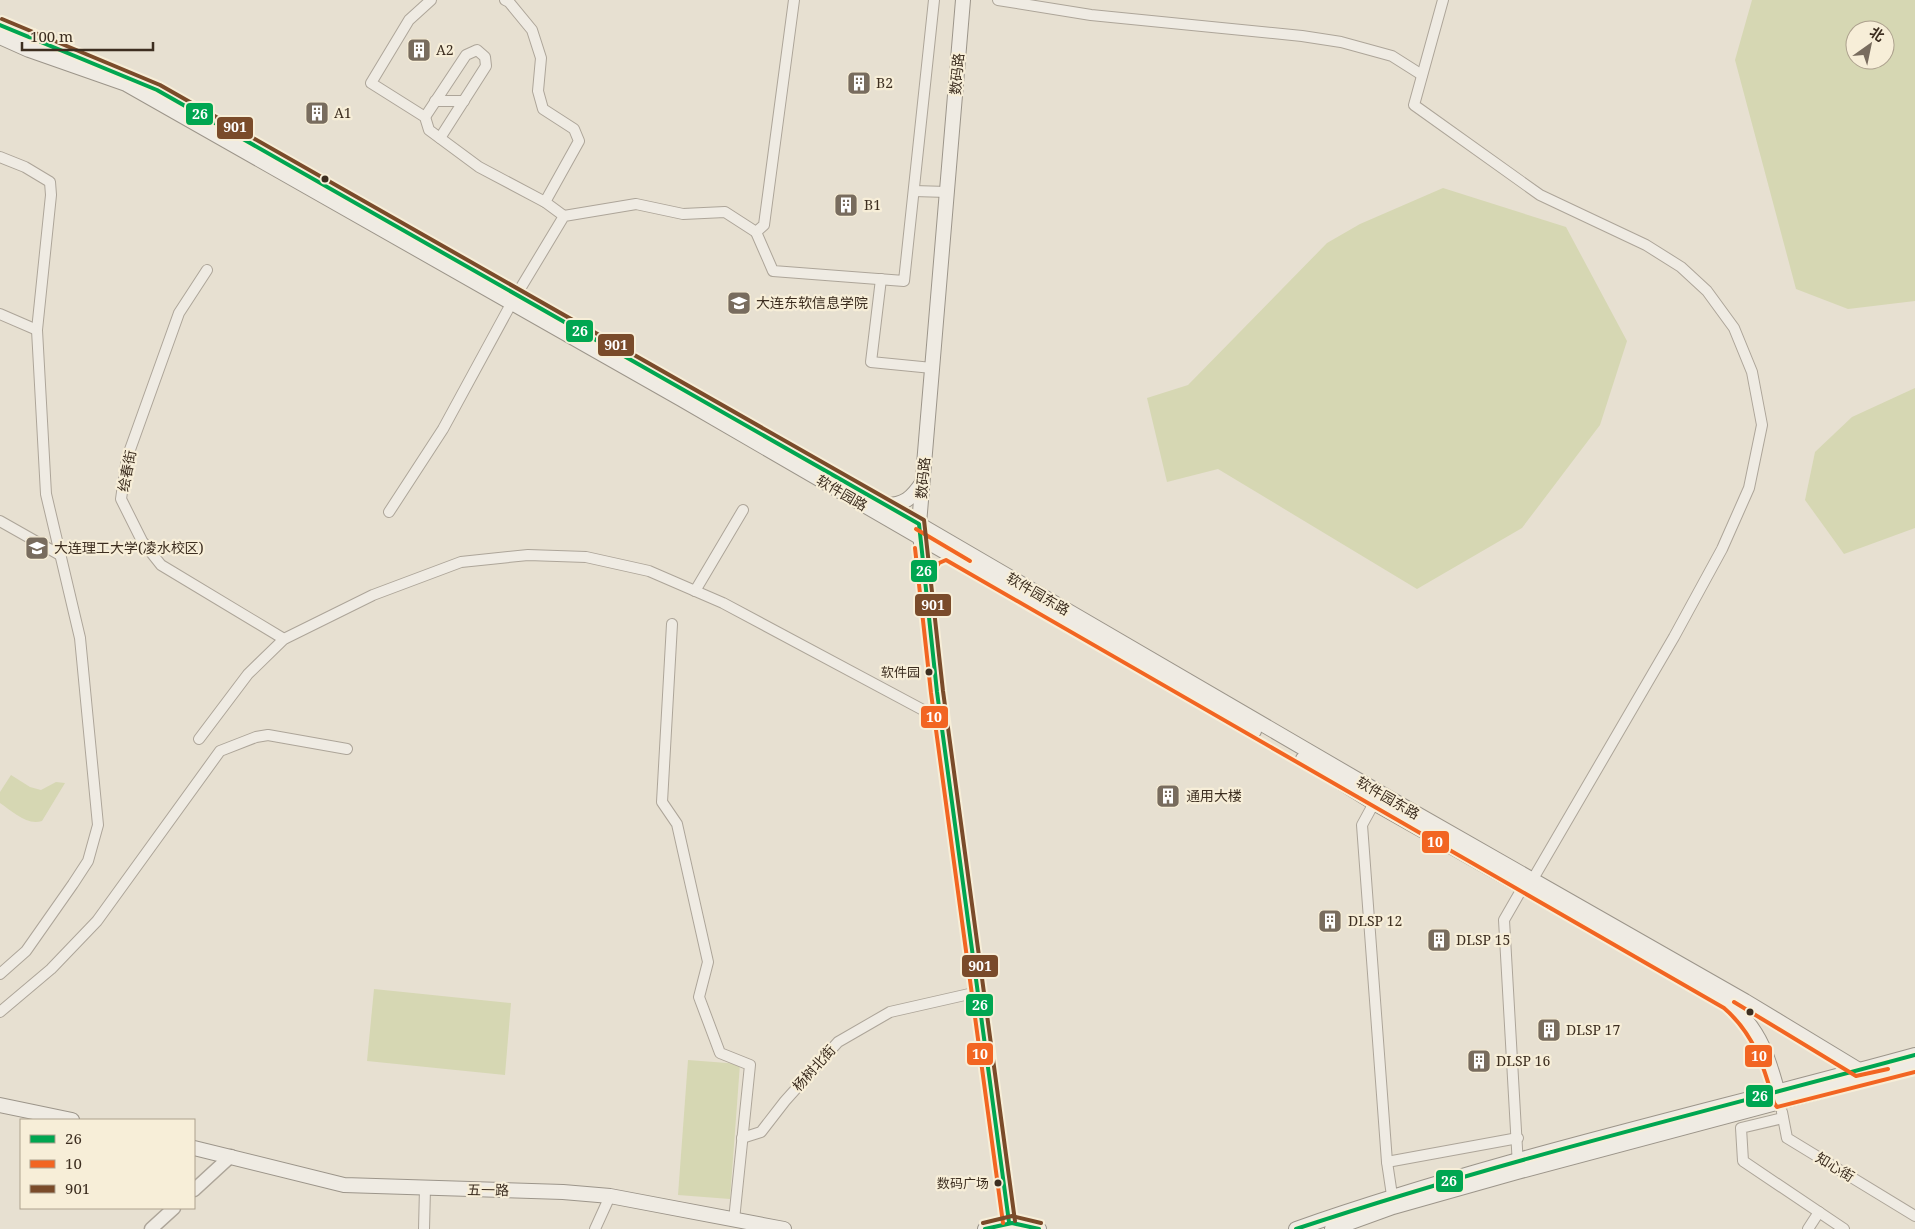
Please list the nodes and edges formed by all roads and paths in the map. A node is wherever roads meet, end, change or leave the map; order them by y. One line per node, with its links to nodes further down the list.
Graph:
1 (431, 0): 15 (street)
2 (505, 0): 20 (street)
3 (786, 0): 9 (street)
4 (794, 0): 9 (street)
5 (934, 0): 18 (street)
6 (963, 0): 19 (main road, 数码路)
7 (998, 0): 12 (street)
8 (1443, 0): 12 (street)
9 (792, 14): 22 (street)
10 (0, 25): 25 (main road, 软件园路)
11 (0, 37): 25 (main road, 软件园路)
12 (1422, 75): 45 (street)
13 (435, 101): 14 (street); 14 (street); 15 (street)
14 (464, 102): 16 (street)
15 (425, 117): 16 (street)
16 (440, 138): 20 (street)
17 (0, 157): 27 (street)
18 (914, 191): 19 (street); 24 (street)
19 (947, 192): 28 (main road, 数码路)
20 (544, 202): 21 (street)
21 (564, 216): 22 (street); 25 (street)
22 (756, 232): 24 (street)
23 (207, 270): 40 (street, 绘春街)
24 (881, 279): 28 (street)
25 (514, 299): 30 (main road, 软件园路); 32 (street); 34 (main road, 软件园路)
26 (0, 314): 27 (street)
27 (37, 330): 36 (street)
28 (932, 368): 29 (main road, 数码路)
29 (922, 482): 30 (main road); 34 (main road, 数码路)
30 (886, 505): 34 (main road, 软件园路)
31 (743, 510): 38 (street)
32 (389, 512)
33 (0, 521): 36 (street)
34 (919, 531): 35 (main road, 软件园东路); 37 (main road, 数码路); 45 (main road, 软件园东路)
35 (946, 554): 37 (main road); 44 (main road, 软件园东路)
36 (60, 555): 46 (street)
37 (924, 573): 41 (main road, 数码路)
38 (695, 591): 40 (street); 41 (street)
39 (672, 624): 56 (street)
40 (284, 639): 42 (street)
41 (941, 715): 47 (main road, 数码路)
42 (199, 739)
43 (347, 749): 48 (street)
44 (1374, 803): 45 (main road, 软件园东路); 60 (street)
45 (1528, 885): 51 (main road, 软件园东路); 52 (main road, 软件园东路); 57 (street)
46 (0, 974)
47 (978, 992): 56 (street, 杨树北街); 70 (main road, 数码路)
48 (0, 1012)
49 (1915, 1056): 51 (main road)
50 (1915, 1066): 52 (main road)
51 (1859, 1070): 52 (main road)
52 (1778, 1096): 54 (street, 知心街); 61 (main road)
53 (0, 1105): 55 (main road)
54 (1783, 1118): 67 (street); 68 (street, 知心街)
55 (67, 1119)
56 (742, 1138): 69 (street)
57 (1518, 1138): 60 (street); 61 (street)
58 (195, 1148): 59 (main road, 五一路)
59 (231, 1156): 62 (main road, 五一路); 63 (street)
60 (1387, 1162): 65 (street)
61 (1518, 1166): 65 (main road)
62 (425, 1188): 64 (main road, 五一路); 72 (street)
63 (195, 1189)
64 (610, 1196): 69 (main road, 五一路); 73 (street)
65 (1392, 1202): 77 (main road); 78 (main road)
66 (173, 1209): 71 (street)
67 (1819, 1212): 79 (street); 80 (street)
68 (1915, 1216)
69 (734, 1220): 74 (main road, 五一路)
70 (1009, 1222): 75 (main road); 76 (main road)
71 (151, 1229)
72 (424, 1229)
73 (595, 1229)
74 (784, 1229)
75 (985, 1229)
76 (1039, 1229)
77 (1296, 1229)
78 (1332, 1229)
79 (1808, 1229)
80 (1844, 1229)

